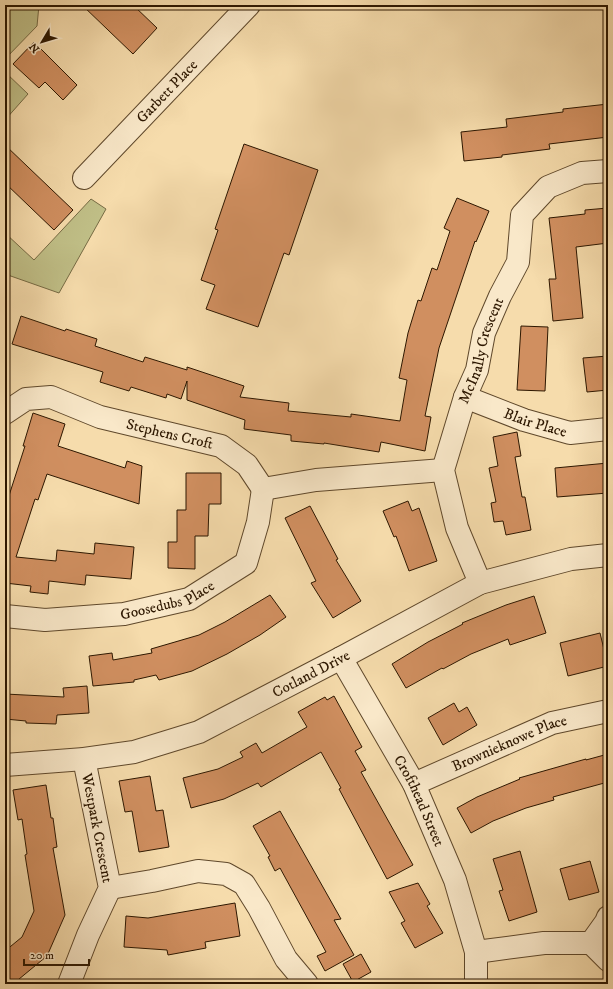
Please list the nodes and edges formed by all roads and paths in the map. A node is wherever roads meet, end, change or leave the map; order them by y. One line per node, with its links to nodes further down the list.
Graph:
1 (249, 5): 3 (street, Garbett Place)
2 (608, 171): 4 (street, McInally Crescent)
3 (84, 178)
4 (465, 396): 6 (street, Blair Place); 7 (street, McInally Crescent)
5 (5, 413): 8 (street, Stephens Croft)
6 (608, 428)
7 (444, 470): 8 (street); 10 (street, McInally Crescent)
8 (263, 489): 11 (street, Goosedubs Place)
9 (608, 555): 10 (street, Cotland Drive)
10 (480, 583): 12 (street, Cotland Drive)
11 (5, 616)
12 (341, 658): 14 (street, Cotland Drive); 16 (street, Crofthead Street)
13 (608, 711): 16 (street, Brownieknowe Place)
14 (84, 759): 15 (street, Cotland Drive); 17 (street, Westpark Crescent)
15 (5, 766)
16 (414, 784): 20 (street, Crofthead Street)
17 (110, 888): 22 (street, Westpark Crescent); 23 (street)
18 (608, 917): 19 (street)
19 (591, 943): 20 (street); 21 (street)
20 (476, 952): 24 (street, Crofthead Street)
21 (608, 960)
22 (69, 984)
23 (307, 984)
24 (476, 984)

